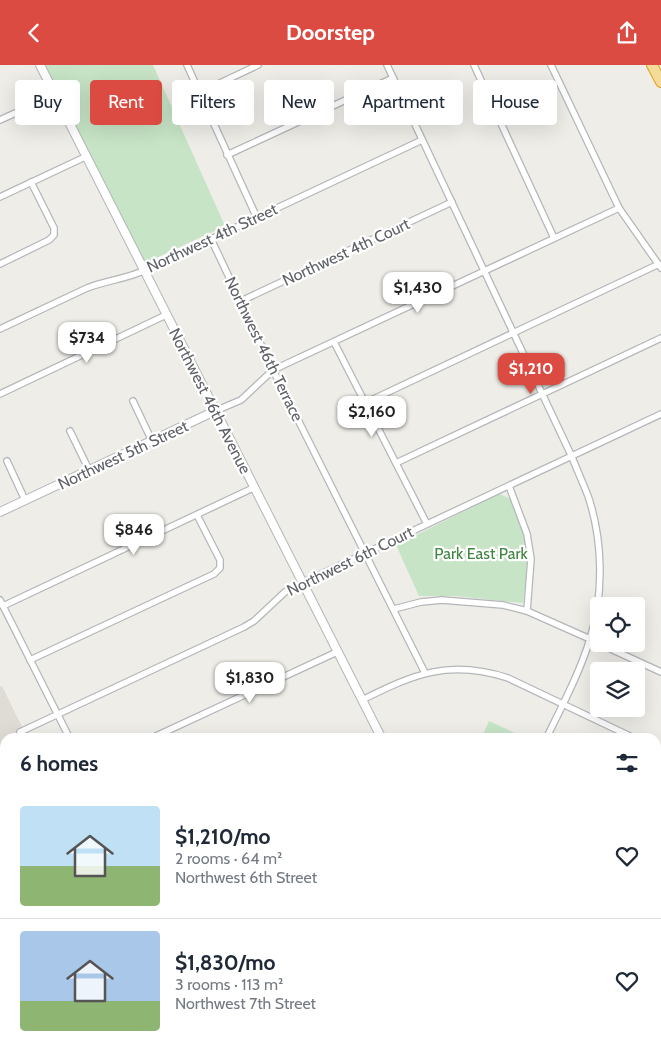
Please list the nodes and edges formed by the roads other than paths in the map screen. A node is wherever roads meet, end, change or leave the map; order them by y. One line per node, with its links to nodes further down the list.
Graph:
1 (40, 65): 9 (street, Northwest 46th Avenue)
2 (187, 65): 10 (street)
3 (258, 65): 11 (street)
4 (387, 65): 8 (street)
5 (474, 65): 25 (street)
6 (550, 65): 23 (street)
7 (652, 65): 12 (highway)
8 (393, 78): 17 (street); 18 (street)
9 (48, 80)
10 (193, 80)
11 (226, 80)
12 (661, 82)
13 (15, 113): 14 (street)
14 (0, 120)
15 (70, 125): 19 (street, Northwest 46th Avenue)
16 (213, 125): 18 (street)
17 (422, 140): 22 (street); 24 (street, Northwest 4th Street)
18 (227, 155): 24 (street)
19 (85, 157): 20 (street); 29 (street, Northwest 46th Avenue)
20 (31, 183): 21 (street); 27 (street)
21 (0, 197)
22 (452, 202): 30 (street); 31 (street, Northwest 4th Court)
23 (619, 208): 25 (street, Northwest 5th Street); 28 (street)
24 (257, 217): 26 (street, Northwest 4th Street)
25 (554, 238): 30 (street, Northwest 5th Street)
26 (211, 239): 29 (street, Northwest 4th Street); 31 (street, Northwest 46th Terrace)
27 (0, 264)
28 (660, 266): 34 (street)
29 (144, 271): 32 (street, Northwest 46th Avenue); 33 (street, Northwest 4th Street)
30 (484, 271): 34 (street); 36 (street, Northwest 5th Street)
31 (241, 301): 37 (street, Northwest 46th Terrace)
32 (166, 315): 38 (street); 42 (street, Northwest 46th Avenue)
33 (0, 329)
34 (513, 333): 39 (street); 41 (street)
35 (661, 338): 39 (street)
36 (334, 342): 37 (street, Northwest 5th Street); 41 (street)
37 (273, 370): 42 (street, Northwest 5th Street); 56 (street, Northwest 46th Terrace)
38 (0, 394)
39 (542, 394): 46 (street); 48 (street)
40 (133, 401): 45 (street)
41 (365, 403): 48 (street)
42 (215, 411): 45 (street, Northwest 5th Street); 51 (street, Northwest 46th Avenue)
43 (661, 414): 46 (street, Northwest 6th Court)
44 (70, 431): 49 (street)
45 (152, 441): 49 (street, Northwest 5th Street)
46 (572, 457): 50 (street, Northwest 6th Court); 58 (street)
47 (7, 461): 52 (street)
48 (396, 463): 55 (street)
49 (89, 471): 52 (street, Northwest 5th Street)
50 (510, 486): 55 (street, Northwest 6th Court); 62 (street)
51 (255, 487): 54 (street); 57 (street, Northwest 46th Avenue)
52 (25, 500): 53 (street, Northwest 5th Street)
53 (0, 512)
54 (197, 515): 60 (street); 66 (street)
55 (427, 524): 56 (street, Northwest 6th Court)
56 (366, 553): 57 (street, Northwest 6th Court); 61 (street, Northwest 46th Terrace)
57 (302, 583): 64 (street, Northwest 46th Avenue); 71 (street, Northwest 6th Court)
58 (598, 597)
59 (0, 599): 60 (street)
60 (3, 606): 66 (street)
61 (394, 609): 62 (street); 68 (street, Northwest 46th Terrace)
62 (527, 611): 63 (street)
63 (590, 639): 70 (street)
64 (337, 652): 69 (street, Northwest 46th Avenue); 74 (street)
65 (620, 652): 67 (street)
66 (30, 660): 71 (street)
67 (661, 670)
68 (425, 673): 69 (street); 70 (street)
69 (362, 700): 75 (street, Northwest 46th Avenue)
70 (563, 704): 76 (street); 77 (street)
71 (58, 715): 72 (street, Northwest 6th Court); 73 (street)
72 (20, 733)
73 (67, 733)
74 (163, 733)
75 (379, 733)
76 (549, 733)
77 (624, 733)

